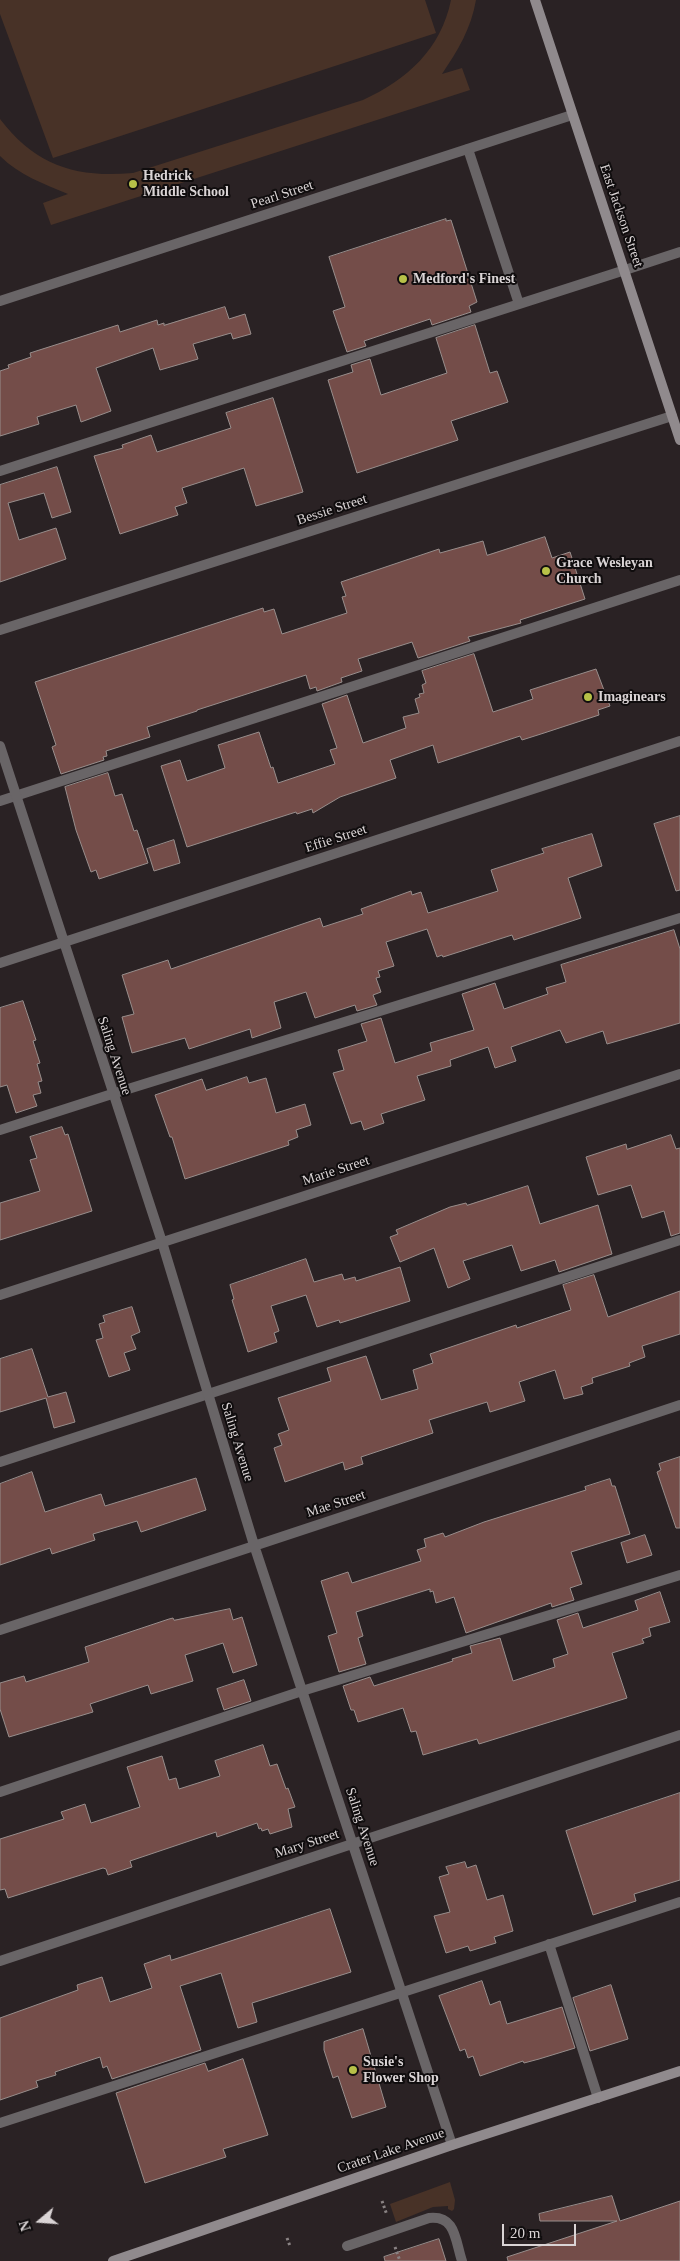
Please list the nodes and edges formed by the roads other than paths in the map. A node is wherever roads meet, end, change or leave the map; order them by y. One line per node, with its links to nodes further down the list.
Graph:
1 (535, 0): 2 (main road, East Jackson Street)
2 (572, 114): 3 (street, Pearl Street); 5 (main road, East Jackson Street)
3 (468, 149): 6 (street, Pearl Street); 7 (street)
4 (680, 252): 5 (street)
5 (625, 270): 7 (street); 8 (main road, East Jackson Street)
6 (0, 301)
7 (519, 304): 10 (street)
8 (672, 416): 9 (main road, East Jackson Street); 12 (street, Bessie Street)
9 (680, 440)
10 (0, 471)
11 (680, 580): 15 (street)
12 (0, 630)
13 (680, 741): 18 (street, Effie Street)
14 (0, 746): 15 (street, Saling Avenue)
15 (16, 796): 16 (street); 18 (street, Saling Avenue)
16 (0, 801)
17 (680, 918): 21 (street)
18 (63, 943): 19 (street, Effie Street); 21 (street, Saling Avenue)
19 (0, 964)
20 (680, 1074): 24 (street, Marie Street)
21 (112, 1094): 22 (street); 24 (street, Saling Avenue)
22 (0, 1130)
23 (680, 1240): 26 (street)
24 (162, 1242): 25 (street, Marie Street); 26 (street, Saling Avenue)
25 (0, 1295)
26 (208, 1394): 28 (street); 29 (street, Saling Avenue)
27 (680, 1405): 29 (street, Mae Street)
28 (0, 1462)
29 (254, 1545): 31 (street, Mae Street); 32 (street, Saling Avenue)
30 (680, 1575): 32 (street)
31 (0, 1630)
32 (302, 1691): 34 (street); 35 (street, Saling Avenue)
33 (680, 1736): 35 (street, Mary Street)
34 (0, 1792)
35 (353, 1843): 38 (street, Mary Street); 39 (street, Saling Avenue)
36 (680, 1902): 37 (street)
37 (549, 1944): 39 (street); 41 (street)
38 (0, 1961)
39 (402, 1992): 42 (street); 43 (street, Saling Avenue)
40 (680, 2071): 41 (main road, Crater Lake Avenue)
41 (598, 2098): 43 (main road, Crater Lake Avenue)
42 (0, 2123)
43 (452, 2145): 45 (main road, Crater Lake Avenue)
44 (347, 2246): 47 (street)
45 (132, 2258): 46 (main road, Crater Lake Avenue)
46 (113, 2261)
47 (462, 2261)

